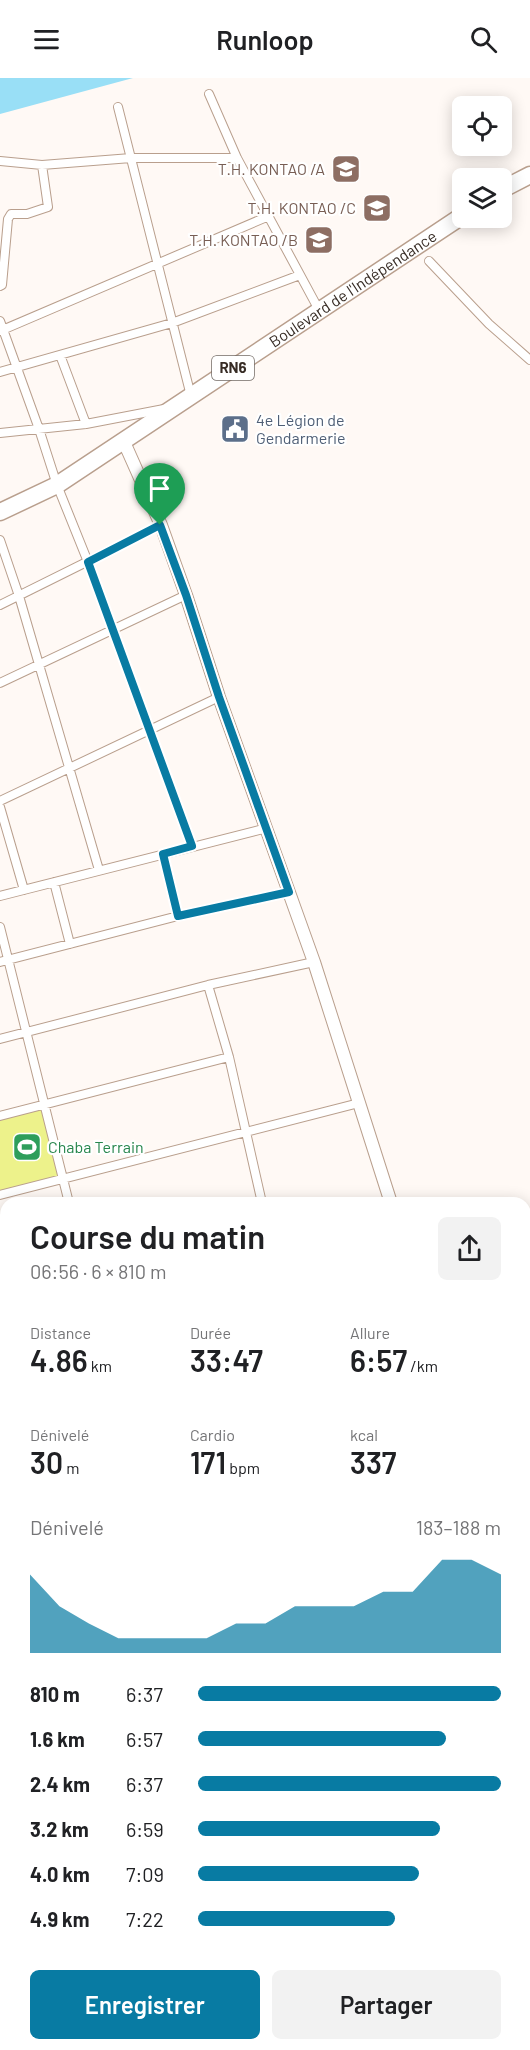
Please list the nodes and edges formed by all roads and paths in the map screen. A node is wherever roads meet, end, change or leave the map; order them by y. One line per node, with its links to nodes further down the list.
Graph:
1 (209, 94): 4 (street)
2 (118, 107): 3 (street)
3 (131, 158): 4 (street); 7 (street); 14 (street)
4 (237, 158): 11 (street)
5 (0, 161): 7 (street)
6 (530, 164): 9 (street)
7 (42, 165): 16 (street)
8 (530, 174): 10 (highway)
9 (512, 181)
10 (512, 184)
11 (269, 216): 14 (street); 15 (street)
12 (452, 223): 17 (highway, Boulevard de l'Indépendance / RN6)
13 (429, 261): 21 (street)
14 (156, 263): 18 (street); 19 (street)
15 (300, 275): 17 (street); 18 (street)
16 (0, 286)
17 (319, 310): 24 (highway, Boulevard de l'Indépendance / RN6)
18 (172, 322): 20 (street); 24 (street)
19 (1, 327): 22 (street)
20 (60, 355): 22 (street); 26 (street)
21 (530, 360)
22 (17, 367): 23 (street); 27 (street)
23 (0, 372)
24 (190, 396): 25 (highway, Boulevard de l'Indépendance / RN6)
25 (173, 408): 26 (street); 29 (highway, Boulevard de l'Indépendance / RN6)
26 (86, 424): 27 (street)
27 (39, 429): 28 (street); 30 (street)
28 (0, 433)
29 (124, 442): 30 (highway, Boulevard de l'Indépendance / RN6); 32 (street)
30 (57, 485): 31 (highway, Boulevard de l'Indépendance / RN6); 34 (street)
31 (0, 513)
32 (160, 525): 34 (street); 35 (street)
33 (0, 540): 36 (street)
34 (88, 562): 36 (street); 38 (street)
35 (186, 595): 38 (street); 41 (street)
36 (19, 596): 37 (street); 39 (street)
37 (0, 604)
38 (113, 630): 39 (street); 42 (street)
39 (39, 664): 40 (street); 43 (street)
40 (0, 683)
41 (219, 697): 42 (street); 46 (street)
42 (149, 730): 43 (street); 47 (street)
43 (69, 768): 44 (street); 49 (street)
44 (0, 801)
45 (0, 807): 51 (street)
46 (267, 828): 47 (street); 52 (street)
47 (192, 846): 48 (street)
48 (163, 854): 49 (street); 54 (street)
49 (99, 870): 50 (street)
50 (54, 882): 51 (street); 56 (street)
51 (24, 890): 53 (street)
52 (289, 892): 54 (street); 58 (street)
53 (0, 896)
54 (178, 916): 56 (street)
55 (0, 927): 57 (street)
56 (70, 944): 57 (street)
57 (4, 961): 60 (street)
58 (314, 962): 59 (street); 63 (street)
59 (208, 985): 60 (street); 62 (street)
60 (27, 1032): 61 (street); 64 (street)
61 (0, 1039)
62 (229, 1057): 64 (street); 66 (street)
63 (359, 1103): 66 (street); 71 (street)
64 (44, 1104): 65 (street); 67 (street)
65 (0, 1116)
66 (244, 1132): 67 (street); 70 (street)
67 (63, 1179): 68 (street); 69 (street)
68 (0, 1196)
69 (68, 1197)
70 (260, 1197)
71 (389, 1197)

